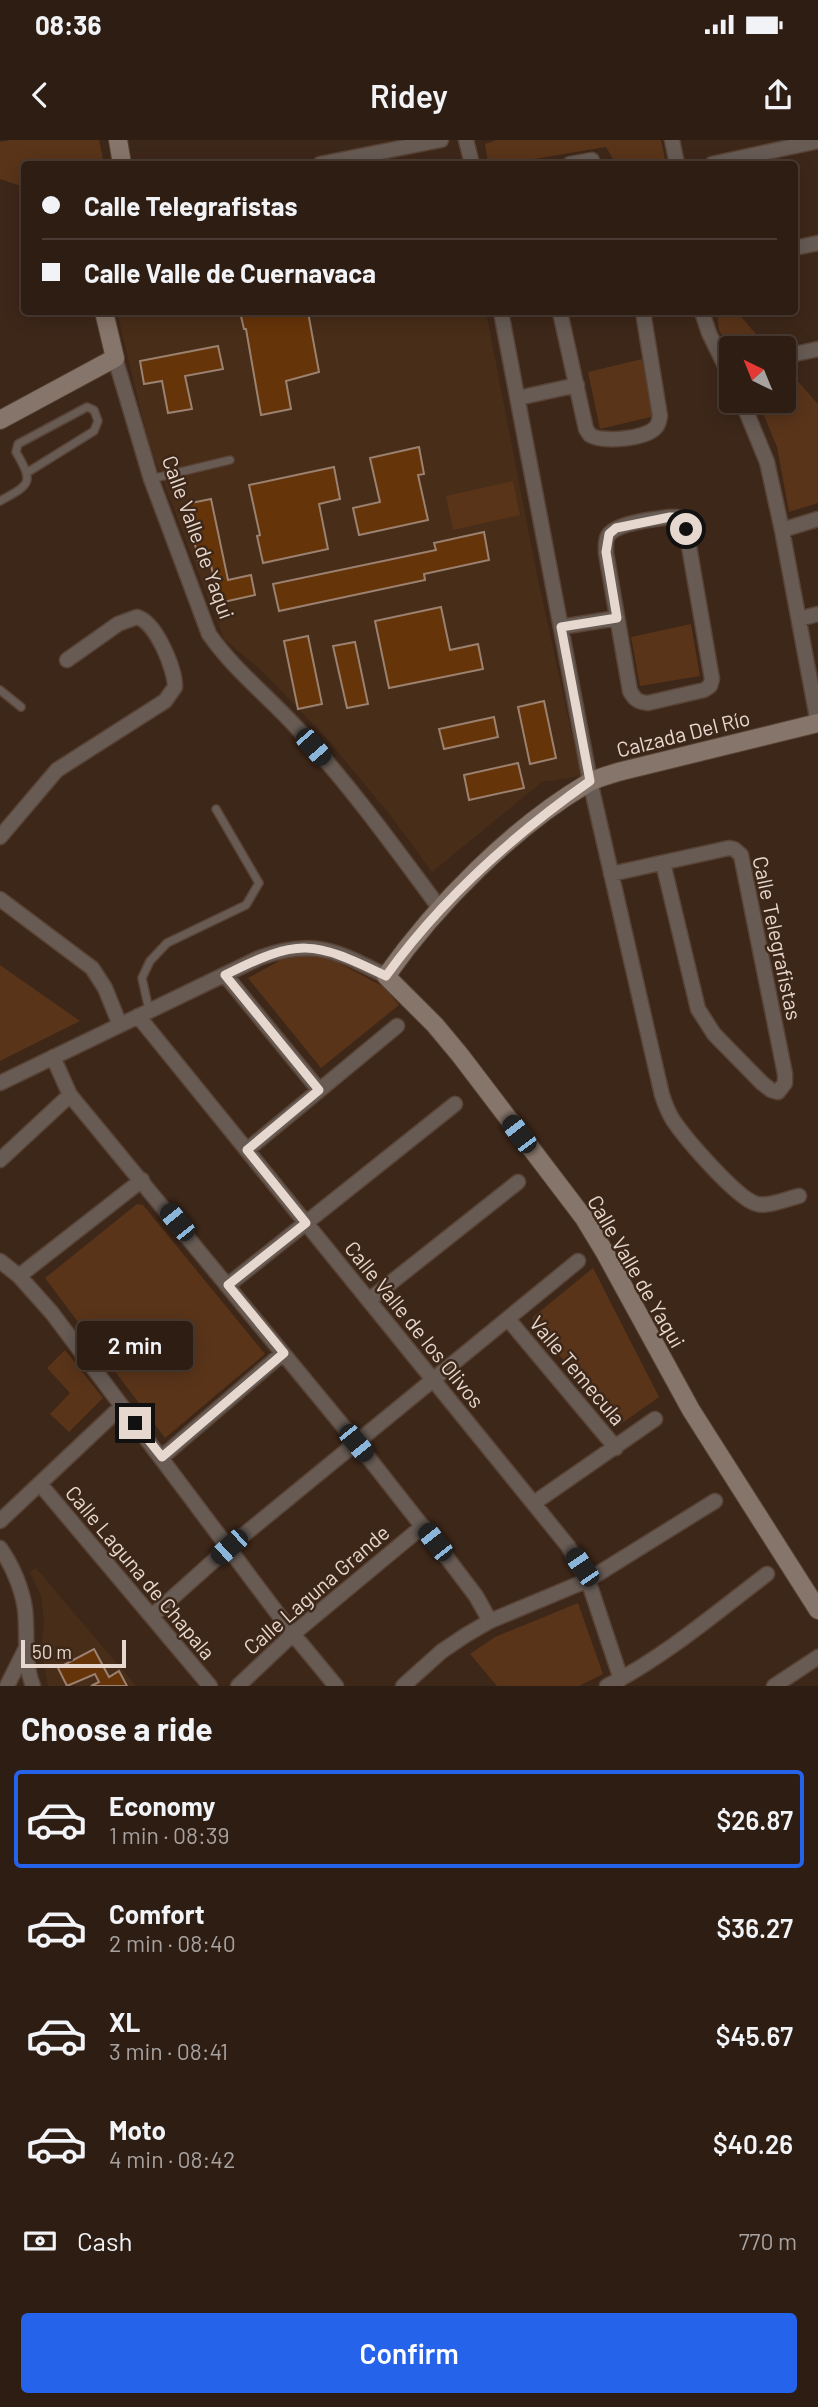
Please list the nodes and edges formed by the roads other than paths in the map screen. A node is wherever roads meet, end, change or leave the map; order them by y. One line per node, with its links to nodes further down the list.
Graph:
1 (118, 140): 7 (street)
2 (441, 140): 8 (street)
3 (466, 140): 9 (street)
4 (672, 140): 11 (street)
5 (818, 141): 12 (street)
6 (592, 160): 10 (street)
7 (122, 161)
8 (335, 161)
9 (471, 161)
10 (586, 161)
11 (676, 161)
12 (726, 161)
13 (818, 243): 14 (street)
14 (798, 247)
15 (105, 315): 23 (street, Calle Valle de Yaqui)
16 (502, 315): 25 (street)
17 (562, 315): 24 (street)
18 (643, 315): 24 (street)
19 (703, 315): 21 (street)
20 (818, 349): 22 (street)
21 (719, 353)
22 (796, 354)
23 (116, 358): 27 (street); 30 (street, Calle Valle de Yaqui)
24 (578, 385): 25 (street)
25 (517, 398): 37 (street)
26 (748, 413): 33 (street)
27 (0, 420)
28 (230, 460): 30 (lane)
29 (28, 472): 29 (lane); 31 (lane)
30 (151, 479): 48 (street, Calle Valle de Yaqui)
31 (0, 501)
32 (818, 519): 33 (street)
33 (782, 530): 36 (street)
34 (818, 614): 36 (street)
35 (617, 618): 35 (street); 37 (street)
36 (799, 619): 41 (street)
37 (561, 627): 42 (street)
38 (67, 660): 44 (street)
39 (0, 690): 40 (lane)
40 (21, 707)
41 (818, 723): 42 (street, Calzada Del Río)
42 (590, 781): 46 (street); 48 (street, Calzada Del Río)
43 (216, 809): 51 (lane)
44 (0, 837)
45 (663, 863): 45 (street, Calle Telegrafistas); 46 (street, Calle Telegrafistas)
46 (611, 874): 63 (street)
47 (0, 899): 52 (street)
48 (441, 910): 50 (street, Calzada Del Río)
49 (225, 975): 50 (street); 51 (street); 56 (street)
50 (386, 976): 87 (street, Calle Valle de Yaqui)
51 (144, 1014): 52 (street); 59 (street, Calle Valle de los Olivos)
52 (120, 1026): 54 (street)
53 (397, 1026): 56 (street)
54 (53, 1057): 55 (street); 57 (street)
55 (0, 1083)
56 (319, 1090): 59 (street)
57 (71, 1095): 60 (street); 61 (street)
58 (455, 1104): 64 (street)
59 (247, 1150): 64 (street, Calle Valle de los Olivos)
60 (0, 1160)
61 (142, 1180): 67 (street); 68 (street)
62 (518, 1182): 69 (street)
63 (799, 1196)
64 (306, 1223): 68 (street); 69 (street, Calle Valle de los Olivos)
65 (0, 1261): 67 (street)
66 (578, 1261): 70 (street)
67 (19, 1276): 73 (street)
68 (228, 1285): 71 (street)
69 (369, 1300): 72 (street, Calle Valle de los Olivos)
70 (508, 1319): 72 (street); 76 (street, Valle Temecula)
71 (284, 1353): 75 (street); 77 (street)
72 (432, 1380): 75 (street); 80 (street, Calle Valle de los Olivos)
73 (122, 1405): 77 (street); 78 (street)
74 (656, 1419): 76 (street)
75 (356, 1443): 82 (street); 83 (street)
76 (616, 1448): 80 (street)
77 (162, 1457): 83 (street)
78 (40, 1484): 81 (street); 88 (street, Calle Laguna de Chapala)
79 (715, 1501): 86 (street)
80 (534, 1503): 86 (street, Calle Valle de los Olivos)
81 (0, 1521)
82 (423, 1526): 89 (street); 90 (street, Calle Laguna Grande)
83 (229, 1547): 88 (street); 90 (street)
84 (0, 1548): 91 (street)
85 (767, 1574): 93 (street)
86 (588, 1580): 89 (street); 93 (street, Calle Valle de los Olivos)
87 (818, 1610)
88 (152, 1616): 96 (street, Calle Laguna de Chapala)
89 (490, 1621): 99 (street)
90 (293, 1634): 97 (street, Calle Laguna Grande); 98 (street)
91 (26, 1649): 94 (street); 95 (street)
92 (818, 1657): 101 (street)
93 (621, 1679): 100 (street)
94 (7, 1686)
95 (33, 1686)
96 (211, 1686)
97 (238, 1686)
98 (336, 1686)
99 (403, 1686)
100 (607, 1686)
101 (774, 1686)

